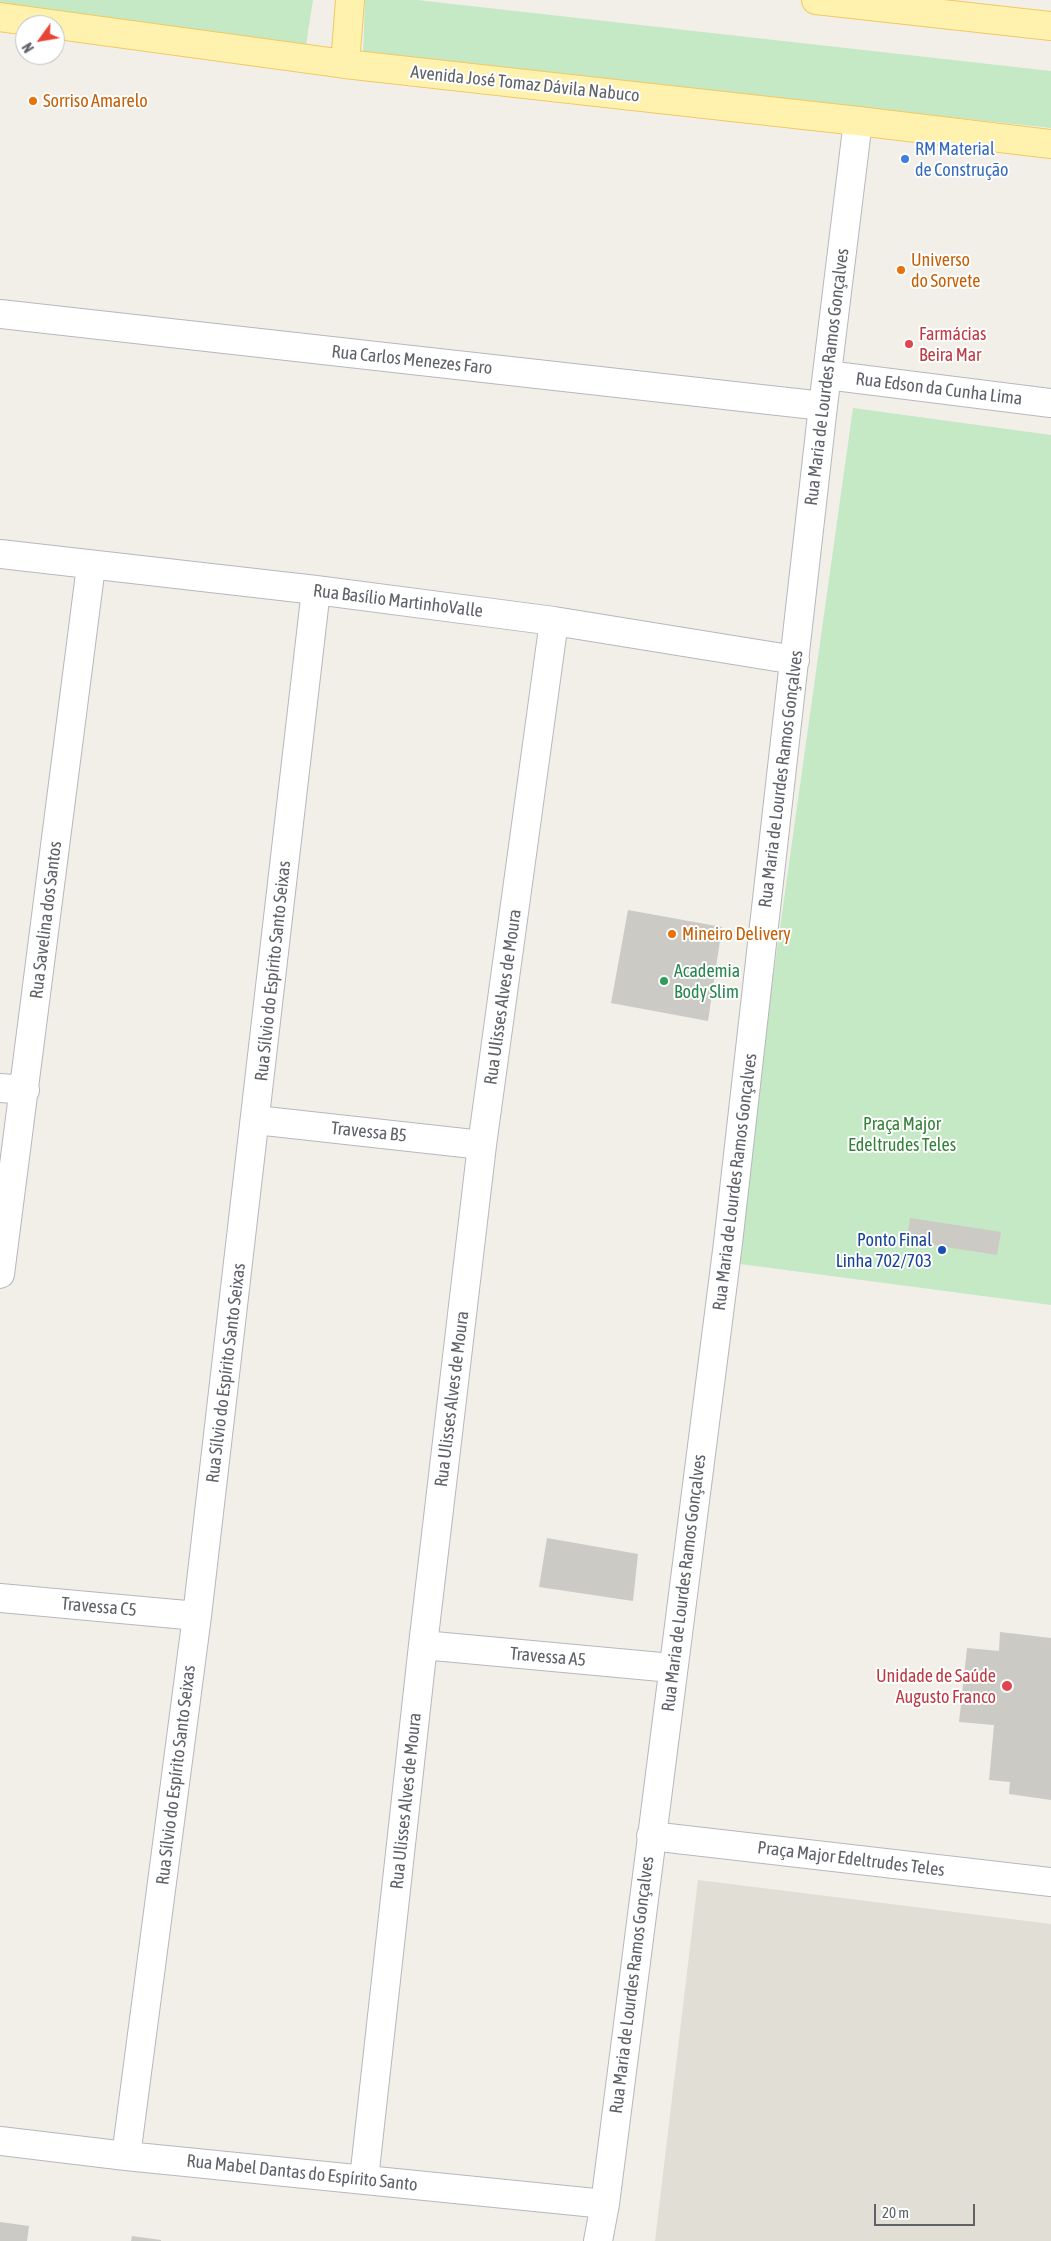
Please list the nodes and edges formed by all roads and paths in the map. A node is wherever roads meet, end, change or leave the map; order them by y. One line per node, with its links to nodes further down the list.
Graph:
1 (350, 0): 5 (main road)
2 (816, 0): 4 (main road)
3 (0, 17): 5 (main road, Avenida José Tomaz Dávila Nabuco)
4 (1051, 26)
5 (345, 64): 6 (main road, Avenida José Tomaz Dávila Nabuco)
6 (858, 121): 7 (main road, Avenida José Tomaz Dávila Nabuco); 9 (street, Rua Maria de Lourdes Ramos Gonçalves)
7 (1051, 144)
8 (0, 314): 11 (street, Rua Carlos Menezes Faro)
9 (827, 375): 10 (street, Rua Edson da Cunha Lima); 11 (street, Rua Maria de Lourdes Ramos Gonçalves)
10 (1051, 403)
11 (823, 406): 16 (street, Rua Maria de Lourdes Ramos Gonçalves)
12 (0, 554): 13 (street, Rua Basílio MartinhoValle)
13 (91, 566): 14 (street, Rua Basílio MartinhoValle); 17 (street, Rua Savelina dos Santos)
14 (316, 590): 15 (street, Rua Basílio MartinhoValle); 18 (street, Rua Sílvio do Espírito Santo Seixas)
15 (554, 621): 16 (street, Rua Basílio MartinhoValle); 19 (street, Rua Ulisses Alves de Moura)
16 (795, 660): 24 (street, Rua Maria de Lourdes Ramos Gonçalves)
17 (12, 1089): 20 (street, Rua Savelina dos Santos)
18 (256, 1120): 19 (street, Travessa B5); 22 (street, Rua Sílvio do Espírito Santo Seixas)
19 (482, 1145): 23 (street, Rua Ulisses Alves de Moura)
20 (0, 1274)
21 (0, 1598): 22 (street, Travessa C5)
22 (197, 1616): 28 (street, Rua Sílvio do Espírito Santo Seixas)
23 (423, 1645): 24 (street, Travessa A5); 29 (street, Rua Ulisses Alves de Moura)
24 (672, 1668): 25 (street, Rua Maria de Lourdes Ramos Gonçalves)
25 (651, 1836): 26 (street, Praça Major Edeltrudes Teles); 30 (street, Rua Maria de Lourdes Ramos Gonçalves)
26 (1051, 1882)
27 (0, 2140): 28 (street, Rua Mabel Dantas do Espírito Santo)
28 (126, 2156): 29 (street, Rua Mabel Dantas do Espírito Santo)
29 (364, 2179): 30 (street, Rua Mabel Dantas do Espírito Santo)
30 (605, 2204): 31 (street, Rua Maria de Lourdes Ramos Gonçalves)
31 (598, 2241)

